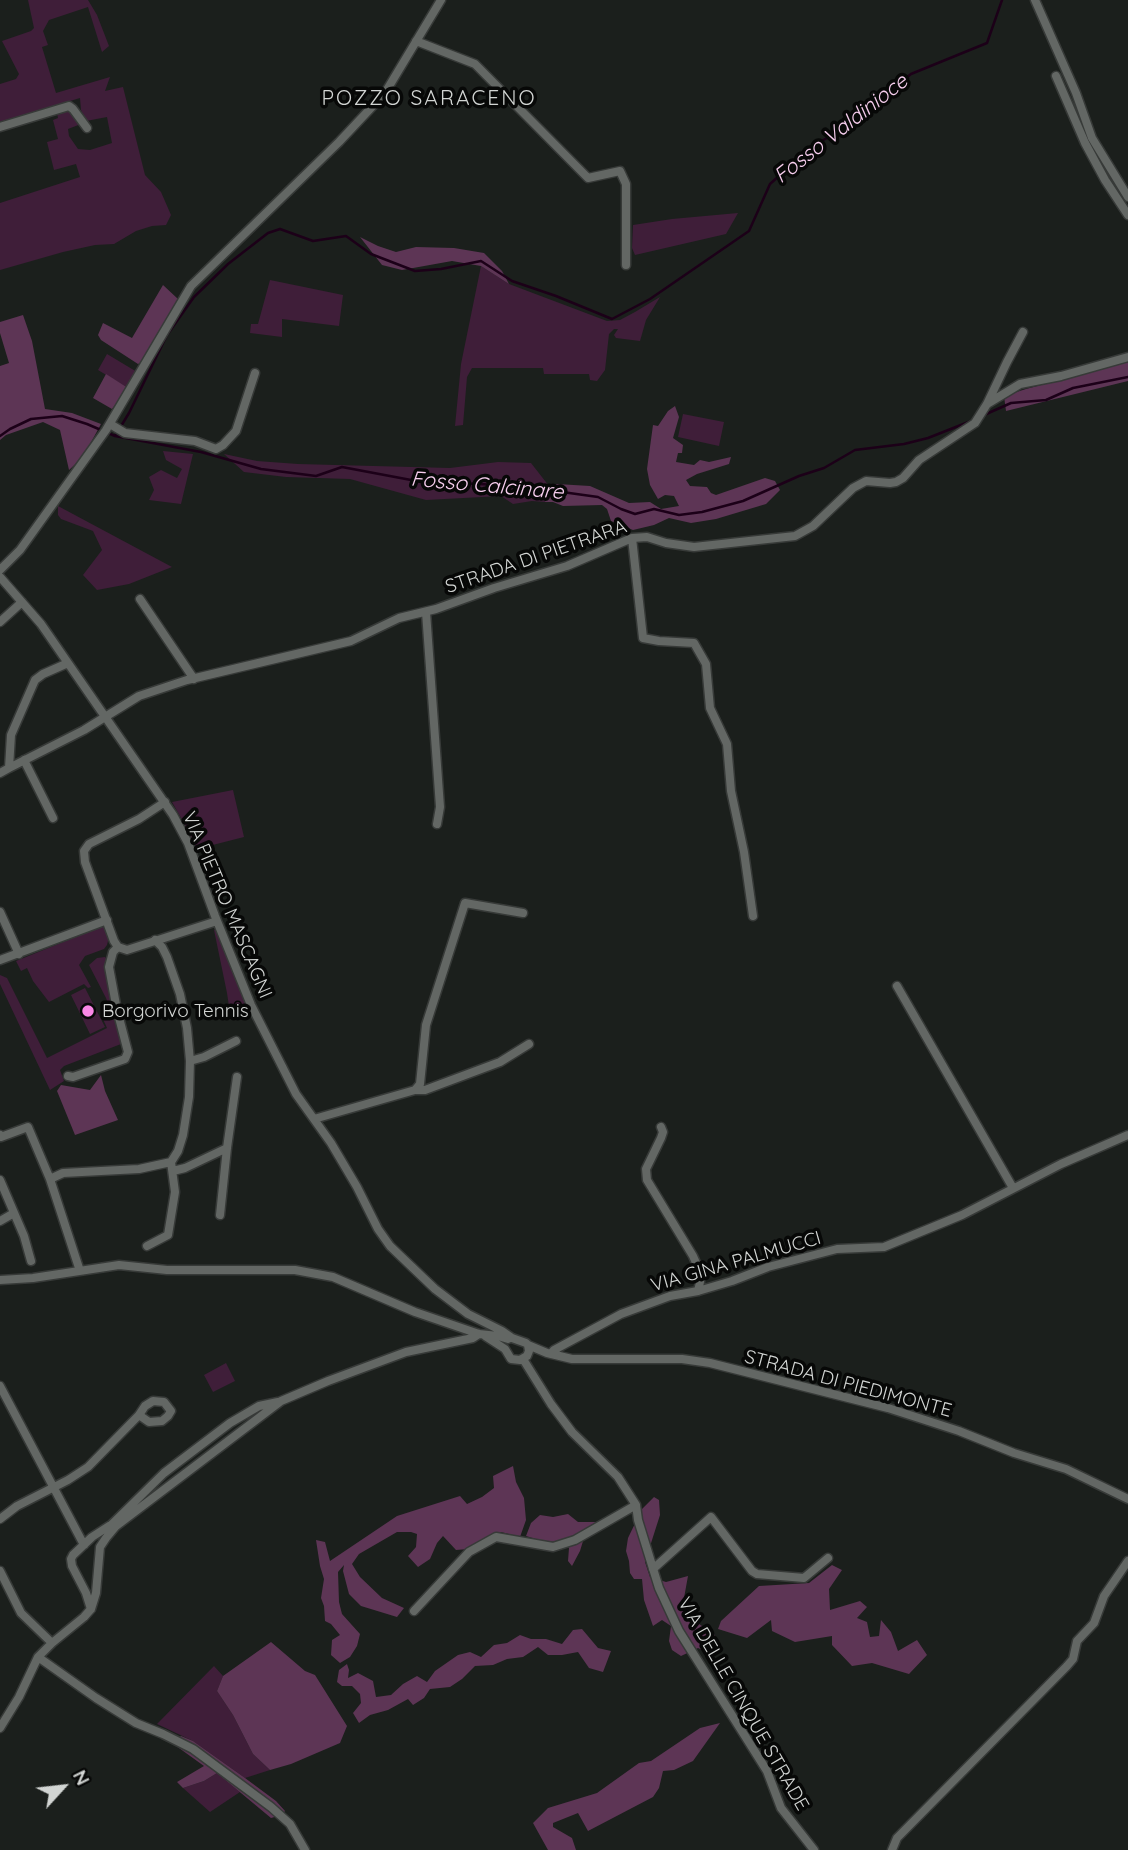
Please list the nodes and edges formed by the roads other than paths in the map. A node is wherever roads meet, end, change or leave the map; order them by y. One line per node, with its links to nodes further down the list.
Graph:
1 (441, 0): 3 (street)
2 (1035, 0): 7 (street)
3 (416, 41): 9 (street); 14 (street)
4 (1056, 75): 8 (street)
5 (0, 127): 6 (street)
6 (87, 128)
7 (1128, 197)
8 (1128, 215)
9 (626, 265)
10 (1023, 332): 13 (street, STRADA DI PIETRARA)
11 (1128, 357): 13 (street, STRADA DI PIETRARA)
12 (255, 373): 14 (street)
13 (987, 404): 15 (street, STRADA DI PIETRARA)
14 (110, 424): 16 (street)
15 (632, 538): 20 (street, STRADA DI PIETRARA); 33 (street)
16 (0, 570)
17 (0, 576): 19 (street, VIA PIETRO MASCAGNI)
18 (140, 599): 23 (street)
19 (22, 602): 21 (street); 22 (street, VIA PIETRO MASCAGNI)
20 (426, 612): 23 (street, STRADA DI PIETRARA); 30 (street)
21 (0, 622)
22 (68, 663): 24 (street, VIA PIETRO MASCAGNI); 26 (street)
23 (194, 679): 24 (street, STRADA DI PIETRARA)
24 (104, 717): 25 (street, STRADA DI PIETRARA); 28 (street, VIA PIETRO MASCAGNI)
25 (24, 760): 26 (street, STRADA DI PIETRARA); 29 (street)
26 (9, 768): 27 (street, STRADA DI PIETRARA)
27 (0, 773)
28 (165, 802): 34 (street); 35 (street, VIA PIETRO MASCAGNI)
29 (53, 818)
30 (437, 824)
31 (0, 912): 38 (street)
32 (523, 913): 46 (street)
33 (753, 916)
34 (107, 920): 37 (street); 38 (street)
35 (217, 921): 36 (street); 47 (street, VIA PIETRO MASCAGNI)
36 (155, 940): 37 (street); 43 (street)
37 (118, 947): 44 (street)
38 (19, 954): 39 (street)
39 (0, 960)
40 (897, 986): 55 (street)
41 (236, 1041): 43 (street)
42 (529, 1044): 46 (street)
43 (190, 1061): 52 (street)
44 (68, 1076)
45 (237, 1077): 51 (street)
46 (415, 1090): 47 (street)
47 (314, 1119): 64 (street, VIA PIETRO MASCAGNI)
48 (661, 1127): 63 (street)
49 (0, 1135): 53 (street)
50 (1128, 1135): 55 (street, VIA GINA PALMUCCI)
51 (227, 1148): 52 (street); 57 (street)
52 (172, 1166): 53 (street); 59 (street)
53 (50, 1179): 61 (street)
54 (0, 1180): 56 (street)
55 (1013, 1188): 63 (street, VIA GINA PALMUCCI)
56 (14, 1213): 58 (street); 60 (street)
57 (220, 1214)
58 (0, 1221)
59 (147, 1246)
60 (31, 1261)
61 (80, 1271): 62 (street); 65 (street)
62 (0, 1280)
63 (698, 1291): 70 (street, VIA GINA PALMUCCI)
64 (492, 1326): 66 (street); 67 (street, VIA PIETRO MASCAGNI)
65 (482, 1335): 66 (street); 69 (street); 73 (street)
66 (498, 1336): 67 (street); 69 (street)
67 (511, 1339): 68 (street); 69 (street)
68 (528, 1345): 70 (street, STRADA DI PIEDIMONTE); 71 (street)
69 (503, 1347): 71 (street)
70 (549, 1354): 71 (street, STRADA DI PIEDIMONTE); 76 (street, STRADA DI PIEDIMONTE)
71 (525, 1358): 77 (street, VIA DELLE CINQUE STRADE)
72 (0, 1385): 75 (street)
73 (281, 1401): 79 (street); 80 (street)
74 (139, 1415): 75 (street)
75 (54, 1487): 78 (street); 81 (street)
76 (1128, 1499)
77 (636, 1505): 84 (street, VIA DELLE CINQUE STRADE); 87 (street)
78 (0, 1519)
79 (109, 1526): 80 (street); 81 (street)
80 (106, 1538): 86 (street)
81 (84, 1545): 86 (street)
82 (828, 1558): 84 (street)
83 (1128, 1561): 93 (street)
84 (653, 1569): 92 (street, VIA DELLE CINQUE STRADE)
85 (0, 1571): 88 (street)
86 (91, 1609): 88 (street)
87 (414, 1611)
88 (52, 1643): 89 (street)
89 (38, 1657): 90 (street); 91 (street)
90 (0, 1728)
91 (305, 1850)
92 (814, 1850)
93 (892, 1850)

